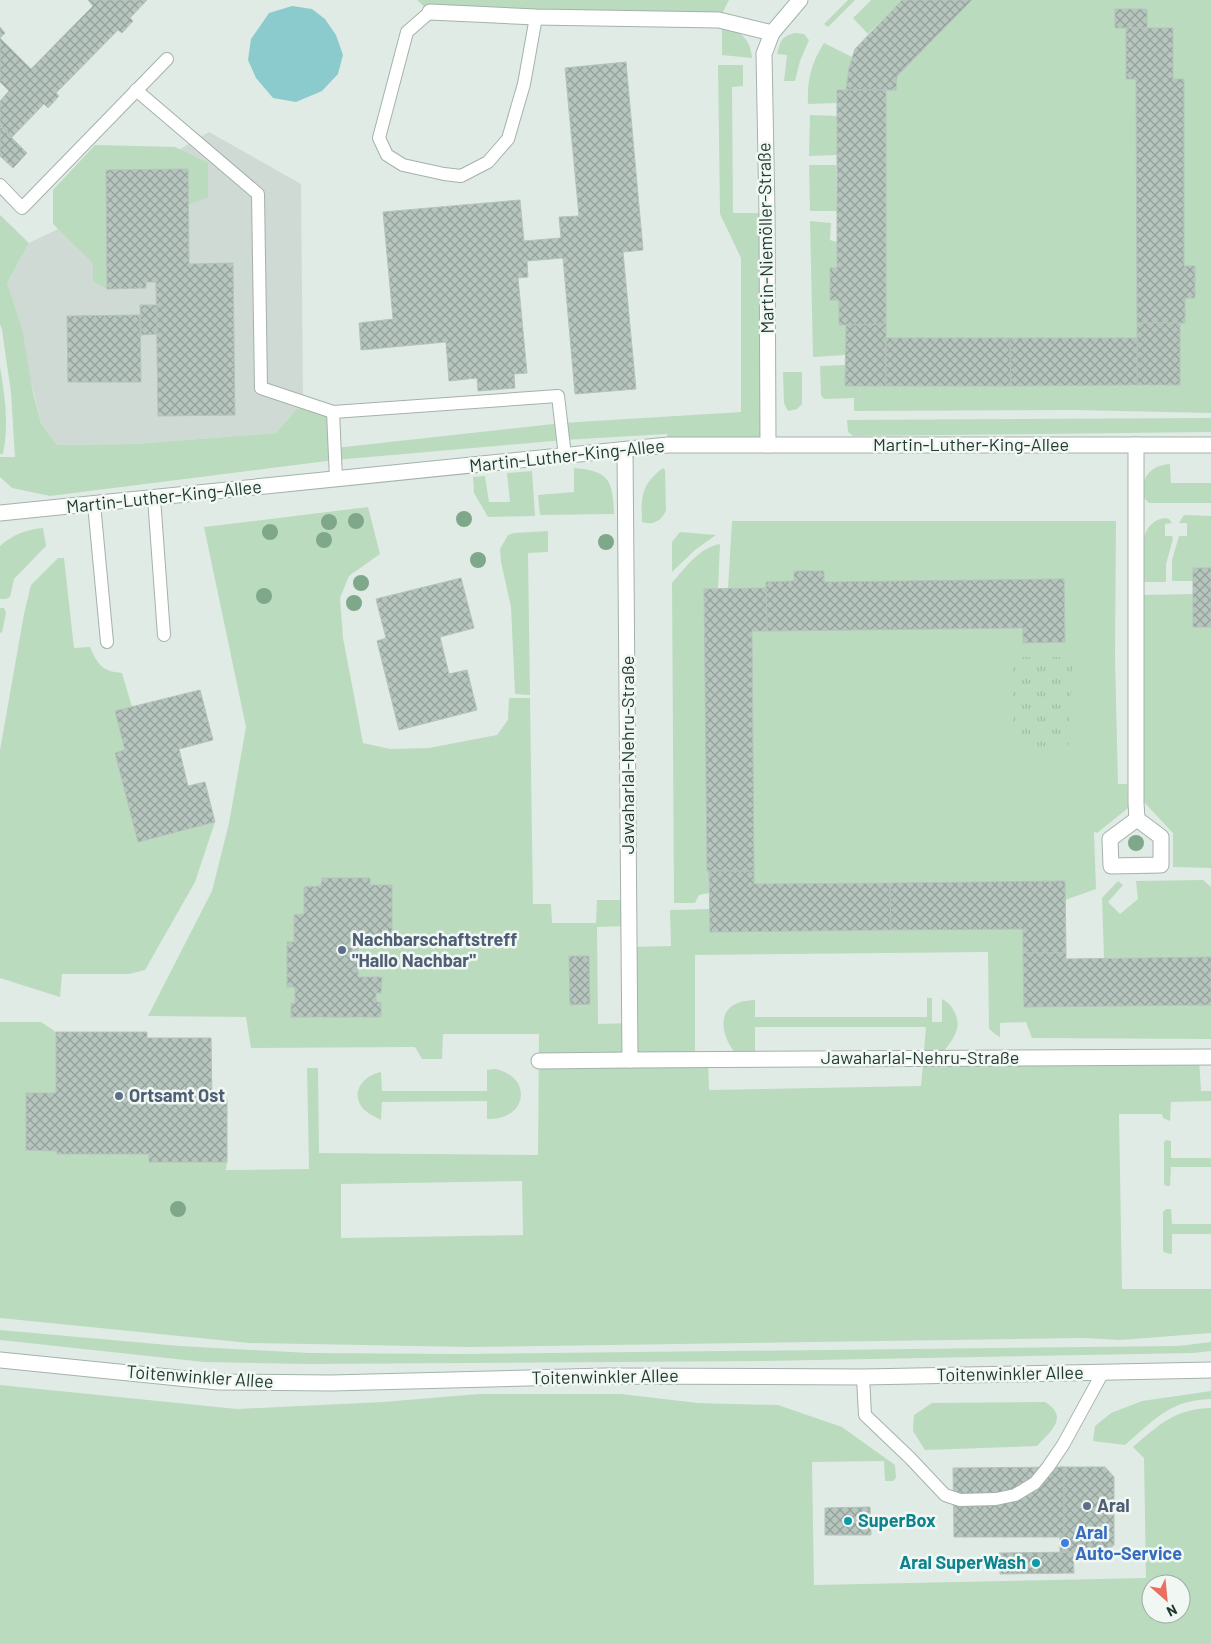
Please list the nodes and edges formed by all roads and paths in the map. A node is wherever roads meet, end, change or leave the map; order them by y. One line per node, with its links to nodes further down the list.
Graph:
1 (800, 0): 4 (street, Martin-Niemöller-Straße)
2 (430, 12): 3 (street); 3 (lane)
3 (536, 17): 4 (street)
4 (772, 33): 9 (street, Martin-Niemöller-Straße)
5 (167, 59): 6 (lane)
6 (136, 90): 7 (lane); 8 (lane)
7 (0, 185)
8 (333, 412): 13 (lane); 14 (lane)
9 (768, 445): 10 (street, Martin-Luther-King-Allee); 12 (street, Martin-Luther-King-Allee)
10 (1136, 445): 11 (street, Martin-Luther-King-Allee); 20 (street)
11 (1211, 445)
12 (626, 450): 13 (street, Martin-Luther-King-Allee); 22 (street, Jawaharlal-Nehru-Straße)
13 (565, 456): 14 (street, Martin-Luther-King-Allee)
14 (336, 479): 15 (street, Martin-Luther-King-Allee)
15 (154, 498): 16 (street, Martin-Luther-King-Allee); 18 (lane)
16 (94, 504): 17 (street, Martin-Luther-King-Allee); 19 (lane)
17 (0, 513)
18 (164, 635)
19 (107, 642)
20 (1137, 819)
21 (1211, 1057): 22 (street, Jawaharlal-Nehru-Straße)
22 (630, 1060): 23 (street, Jawaharlal-Nehru-Straße)
23 (539, 1061)
24 (0, 1360): 27 (street, Toitenwinkler Allee)
25 (1211, 1370): 26 (street, Toitenwinkler Allee)
26 (1103, 1372): 27 (street, Toitenwinkler Allee); 27 (lane)
27 (863, 1377)

